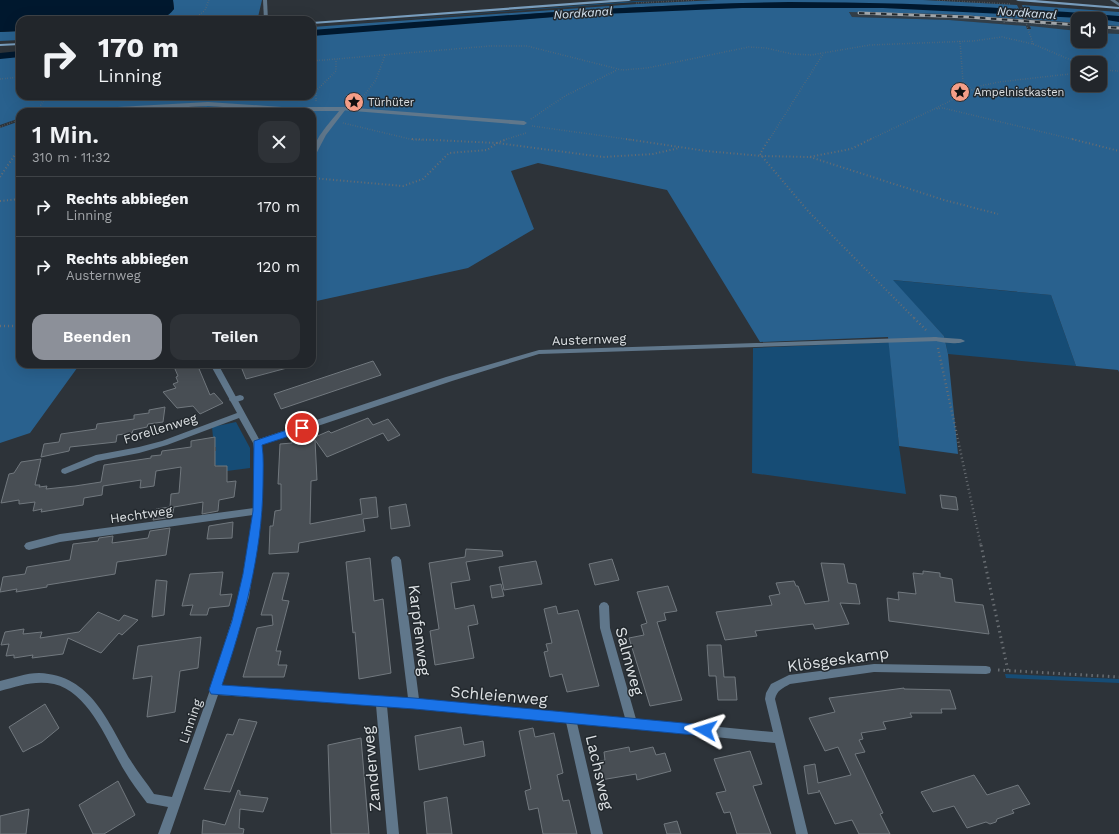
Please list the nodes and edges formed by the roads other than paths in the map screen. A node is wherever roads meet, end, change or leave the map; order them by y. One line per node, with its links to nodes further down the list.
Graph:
1 (265, 0): 8 (street)
2 (629, 0): 9 (main road)
3 (1018, 0): 5 (main road)
4 (1112, 0): 6 (street)
5 (1037, 1): 7 (main road)
6 (1119, 5)
7 (1119, 8)
8 (266, 16)
9 (316, 23)
10 (16, 44): 11 (main road)
11 (0, 45)
12 (136, 108): 13 (street)
13 (294, 108)
14 (316, 109): 15 (street)
15 (343, 109): 16 (street); 17 (street)
16 (524, 123)
17 (316, 148)
18 (961, 341): 21 (street, Austernweg)
19 (217, 368): 20 (street, Linning)
20 (241, 414): 21 (street, Linning); 22 (street, Forellenweg)
21 (257, 443): 23 (street, Linning)
22 (65, 471)
23 (258, 511): 24 (street, Hechtweg); 29 (street, Linning)
24 (29, 546)
25 (396, 560): 31 (street, Karpfenweg)
26 (604, 606): 33 (street, Salmweg)
27 (986, 670): 34 (street, Klösgeskamp)
28 (0, 686): 35 (street)
29 (215, 690): 30 (street, Schleienweg); 35 (street, Linning)
30 (381, 701): 31 (street, Schleienweg); 37 (street, Zanderweg)
31 (414, 703): 32 (street, Schleienweg)
32 (570, 718): 33 (street, Schleienweg); 38 (street, Lachsweg)
33 (632, 723): 34 (street, Schleienweg)
34 (779, 738): 39 (street, Klösgeskamp)
35 (176, 802): 36 (street, Linning)
36 (164, 834)
37 (393, 834)
38 (598, 834)
39 (802, 834)

